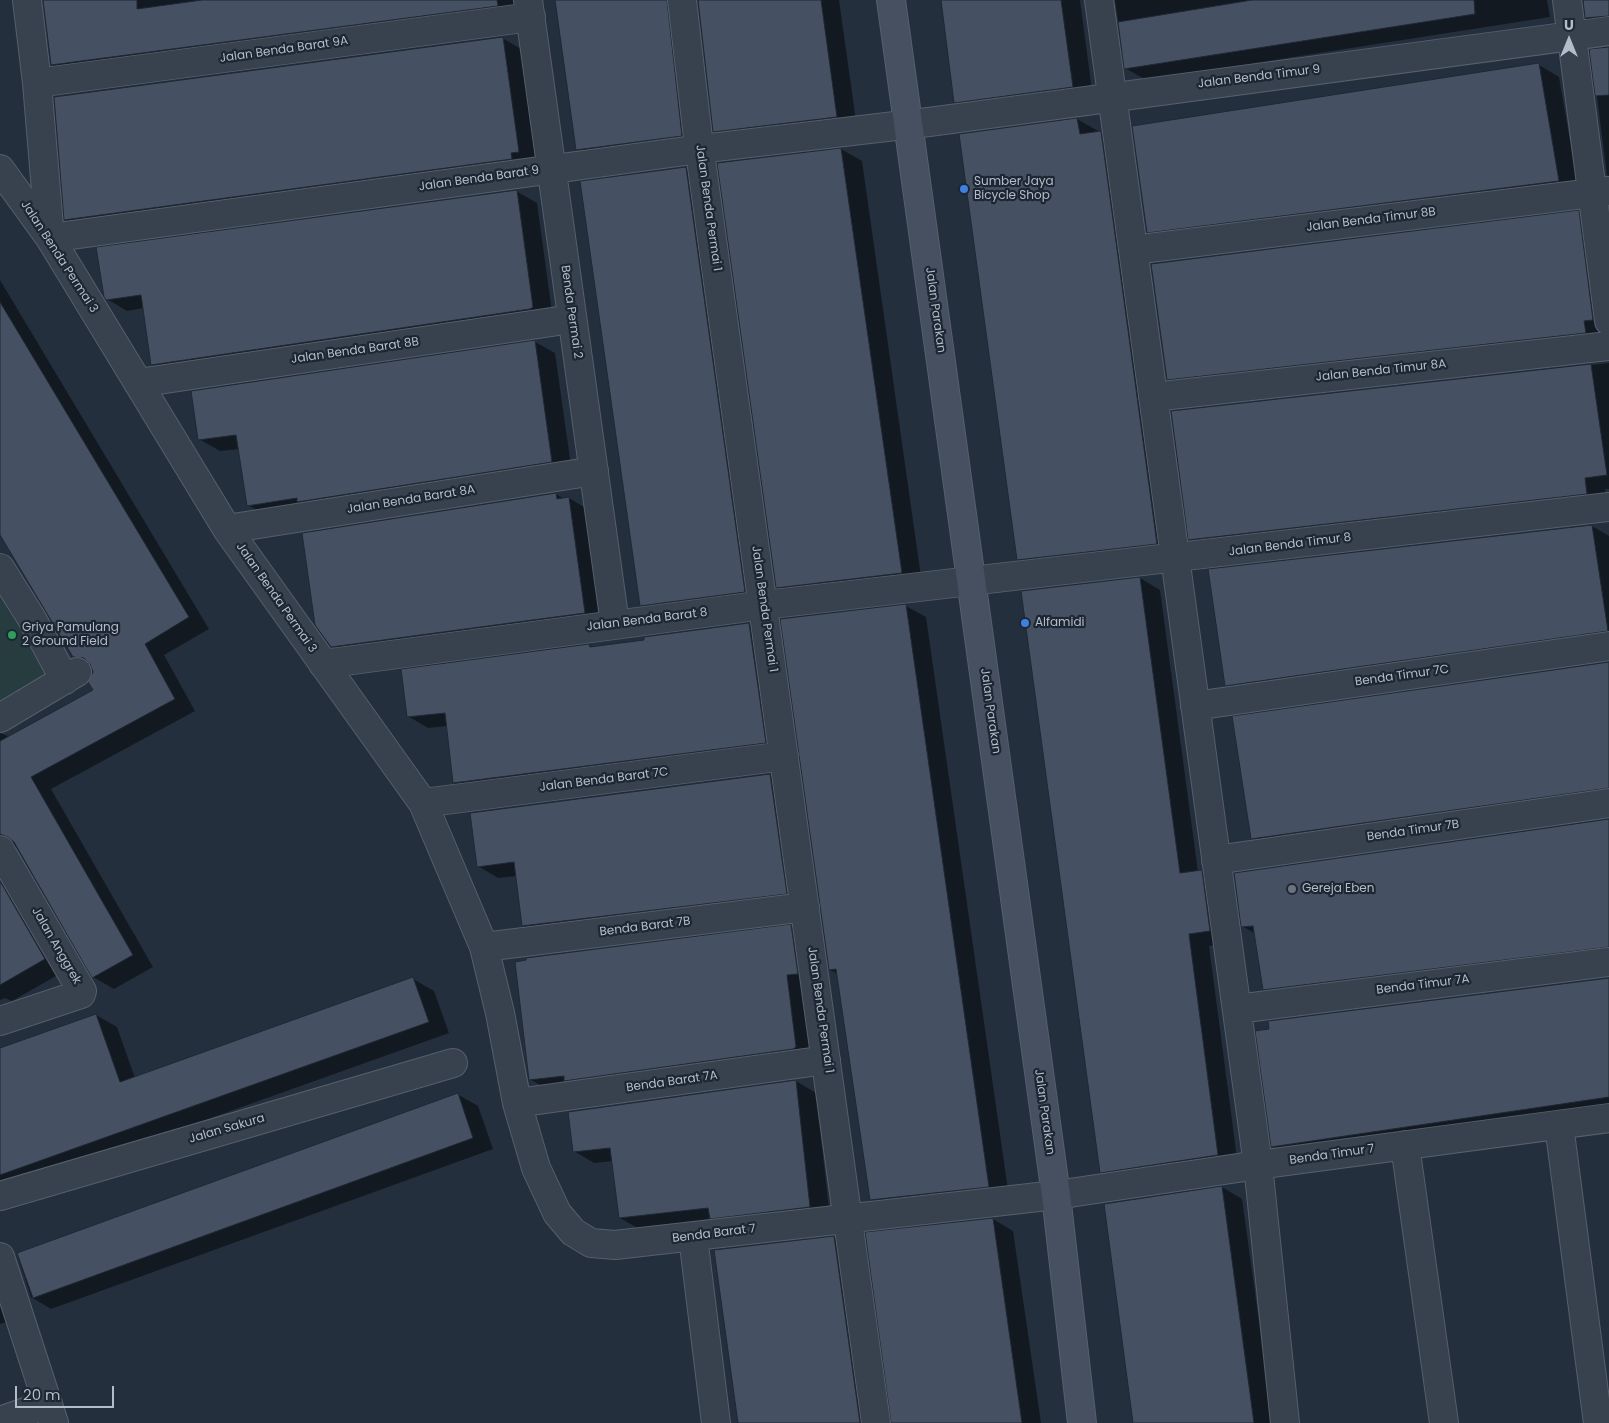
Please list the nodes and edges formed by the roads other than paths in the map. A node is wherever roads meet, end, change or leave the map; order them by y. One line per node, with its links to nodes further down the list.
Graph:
1 (27, 0): 9 (street)
2 (682, 0): 12 (street, Jalan Benda Permai 1)
3 (891, 0): 11 (street, Jalan Parakan)
4 (1099, 0): 10 (street)
5 (1566, 0): 8 (street)
6 (529, 9): 9 (street, Jalan Benda Barat 9A); 14 (street, Benda Permai 2)
7 (1609, 31): 8 (street, Jalan Benda Timur 9)
8 (1571, 36): 10 (street, Jalan Benda Timur 9); 15 (street)
9 (37, 84): 16 (street)
10 (1111, 97): 11 (street, Jalan Benda Timur 9); 17 (street)
11 (909, 124): 12 (street, Jalan Benda Barat 9); 28 (street, Jalan Parakan)
12 (700, 150): 14 (street, Jalan Benda Barat 9); 29 (street, Jalan Benda Permai 1)
13 (0, 169): 16 (street, Jalan Benda Permai 3)
14 (551, 170): 16 (street, Jalan Benda Barat 9); 18 (street, Benda Permai 2)
15 (1600, 192): 17 (street, Jalan Benda Timur 8B); 19 (street)
16 (50, 238): 21 (street, Jalan Benda Permai 3)
17 (1133, 250): 22 (street)
18 (572, 318): 21 (street, Jalan Benda Barat 8B); 23 (street, Benda Permai 2)
19 (1609, 321)
20 (1609, 346): 22 (street, Jalan Benda Timur 8A)
21 (138, 383): 25 (street, Jalan Benda Permai 3)
22 (1153, 396): 26 (street)
23 (594, 471): 25 (street, Jalan Benda Barat 8A); 30 (street, Benda Permai 2)
24 (1609, 507): 26 (street, Jalan Benda Timur 8)
25 (227, 528): 32 (street, Jalan Benda Permai 3)
26 (1175, 559): 28 (street, Jalan Benda Timur 8); 33 (street)
27 (0, 568): 34 (street)
28 (971, 580): 29 (street, Jalan Benda Barat 8); 53 (street, Jalan Parakan)
29 (764, 606): 30 (street, Jalan Benda Barat 8); 35 (street, Jalan Benda Permai 1)
30 (615, 624): 32 (street, Jalan Benda Barat 8)
31 (1609, 646): 33 (street, Benda Timur 7C)
32 (323, 664): 37 (street, Jalan Benda Permai 3)
33 (1195, 706): 39 (street)
34 (0, 718)
35 (784, 756): 37 (street, Jalan Benda Barat 7C); 40 (street, Jalan Benda Permai 1)
36 (1609, 803): 39 (street, Benda Timur 7B)
37 (423, 804): 41 (street, Jalan Benda Permai 3)
38 (0, 850): 44 (street, Jalan Anggrek)
39 (1216, 860): 43 (street)
40 (805, 907): 41 (street, Benda Barat 7B); 46 (street, Jalan Benda Permai 1)
41 (484, 947): 45 (street, Jalan Benda Permai 3)
42 (1609, 962): 43 (street, Benda Timur 7A)
43 (1237, 1009): 52 (street)
44 (0, 1021)
45 (506, 1047): 48 (street, Benda Barat 7)
46 (826, 1060): 48 (street, Benda Barat 7A); 55 (street, Jalan Benda Permai 1)
47 (453, 1063): 54 (street, Jalan Sakura)
48 (517, 1103): 56 (street, Benda Barat 7)
49 (1609, 1118): 50 (street, Benda Timur 7)
50 (1559, 1125): 51 (street, Benda Timur 7); 65 (street)
51 (1405, 1145): 52 (street, Benda Timur 7); 64 (street)
52 (1258, 1164): 53 (street, Benda Timur 7); 63 (street)
53 (1056, 1194): 55 (street, Benda Barat 7); 62 (street, Jalan Parakan)
54 (0, 1196)
55 (849, 1218): 56 (street, Benda Barat 7); 61 (street, Jalan Benda Permai 1)
56 (693, 1236): 60 (street)
57 (0, 1257): 58 (street)
58 (51, 1414): 59 (street)
59 (0, 1421)
60 (716, 1423)
61 (876, 1423)
62 (1082, 1423)
63 (1285, 1423)
64 (1444, 1423)
65 (1598, 1423)

